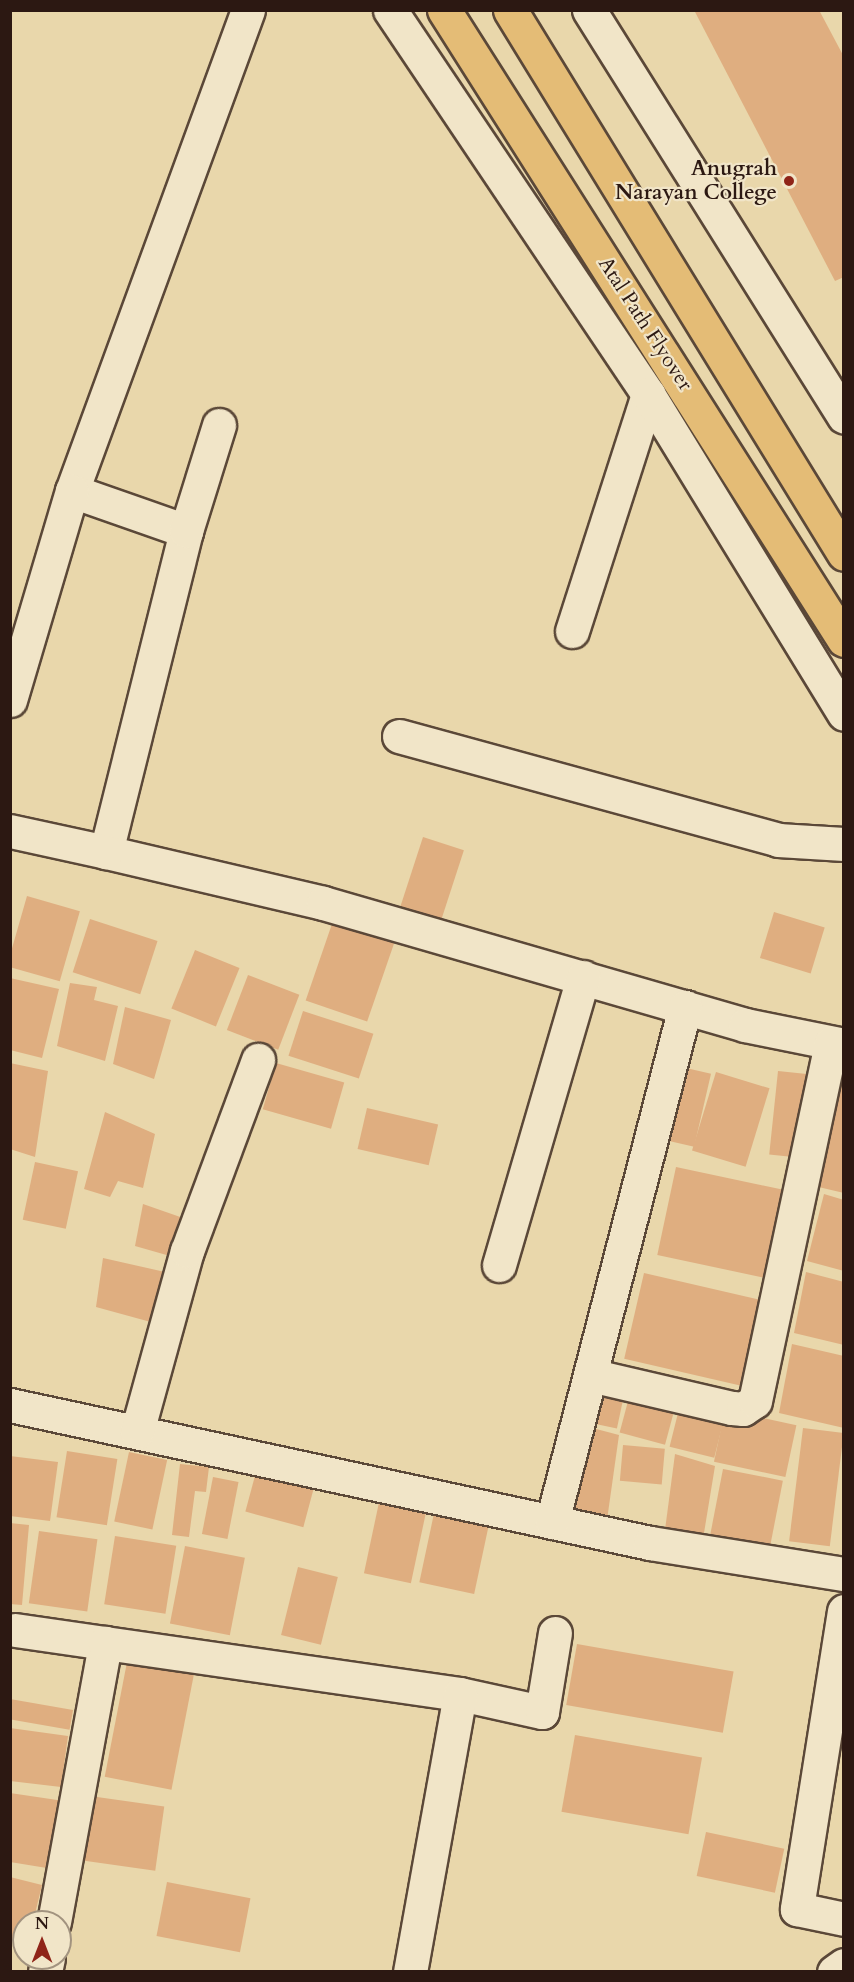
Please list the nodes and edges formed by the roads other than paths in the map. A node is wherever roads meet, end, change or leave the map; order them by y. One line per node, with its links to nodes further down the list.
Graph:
1 (248, 10): 9 (street)
2 (390, 10): 6 (street)
3 (444, 10): 13 (main road, Atal Path Flyover)
4 (510, 10): 11 (main road)
5 (589, 10): 7 (street)
6 (648, 394): 12 (street); 15 (street)
7 (843, 417)
8 (219, 425): 10 (street)
9 (72, 491): 10 (street); 14 (street)
10 (186, 531): 19 (street)
11 (843, 554)
12 (572, 631)
13 (843, 640)
14 (10, 700)
15 (843, 714)
16 (399, 736): 18 (street)
17 (10, 831): 19 (street)
18 (843, 844)
19 (106, 852): 20 (street)
20 (583, 978): 21 (street); 24 (street)
21 (685, 1007): 22 (street); 25 (street)
22 (837, 1044): 25 (street)
23 (258, 1060): 27 (street)
24 (499, 1265)
25 (590, 1375): 28 (street)
26 (10, 1405): 27 (street)
27 (137, 1432): 28 (street)
28 (552, 1522): 29 (street)
29 (843, 1574)
30 (843, 1611): 36 (street)
31 (15, 1630): 33 (street)
32 (555, 1633): 34 (street)
33 (105, 1643): 34 (street); 35 (street)
34 (460, 1694): 38 (street)
35 (56, 1910)
36 (843, 1919)
37 (843, 1965): 39 (street)
38 (410, 1971)
39 (834, 1971)

